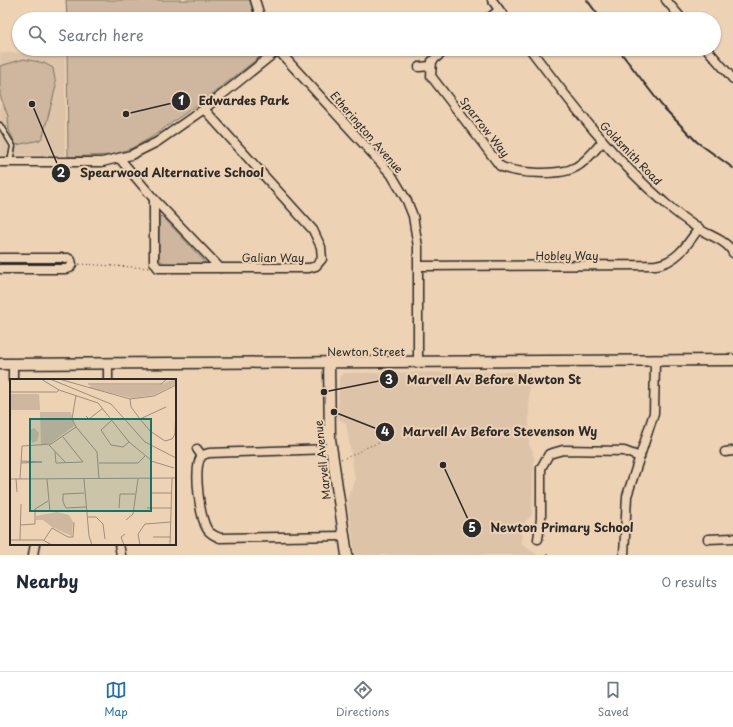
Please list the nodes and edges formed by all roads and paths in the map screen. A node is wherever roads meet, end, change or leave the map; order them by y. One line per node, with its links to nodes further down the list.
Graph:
1 (255, 0): 5 (street)
2 (492, 0): 4 (street)
3 (667, 0): 7 (street)
4 (499, 10): 6 (street)
5 (259, 12)
6 (497, 12)
7 (676, 12)
8 (270, 56): 16 (street)
9 (283, 56): 28 (street, Etherington Avenue)
10 (438, 56): 13 (street)
11 (536, 56): 18 (street, Goldsmith Road)
12 (713, 56): 15 (street)
13 (431, 66): 14 (street); 18 (street, Sparrow Way)
14 (419, 67)
15 (732, 77)
16 (204, 109): 19 (street); 29 (street, Galian Way)
17 (0, 124): 21 (lane)
18 (603, 141): 23 (street, Goldsmith Road)
19 (120, 159): 21 (street); 22 (street)
20 (0, 162): 21 (street)
21 (10, 163)
22 (154, 199): 27 (street); 29 (street)
23 (699, 228): 24 (street, Goldsmith Road); 28 (street, Hobley Way)
24 (733, 253)
25 (0, 258): 26 (street)
26 (72, 264): 27 (path); 30 (street)
27 (156, 266): 29 (street, Galian Way)
28 (419, 266): 32 (street, Etherington Avenue)
29 (220, 268)
30 (0, 269)
31 (733, 360): 33 (street, Newton Street)
32 (418, 362): 33 (street, Newton Street); 35 (street, Newton Street)
33 (654, 362): 44 (street)
34 (108, 363): 35 (street, Newton Street); 37 (street, Newton Street); 39 (street)
35 (329, 363): 42 (street, Marvell Avenue)
36 (0, 364): 37 (street, Newton Street)
37 (13, 364): 38 (street)
38 (13, 379)
39 (108, 379)
40 (379, 443): 45 (path)
41 (197, 449): 43 (street)
42 (331, 449): 43 (street); 46 (street, Marvell Avenue)
43 (202, 456): 46 (street)
44 (640, 457): 48 (street); 55 (street)
45 (338, 459)
46 (344, 536): 54 (street, Marvell Avenue)
47 (733, 538): 49 (street)
48 (538, 539)
49 (708, 539)
50 (36, 545): 52 (street)
51 (119, 545): 53 (street)
52 (33, 555)
53 (121, 555)
54 (346, 555)
55 (624, 555)

